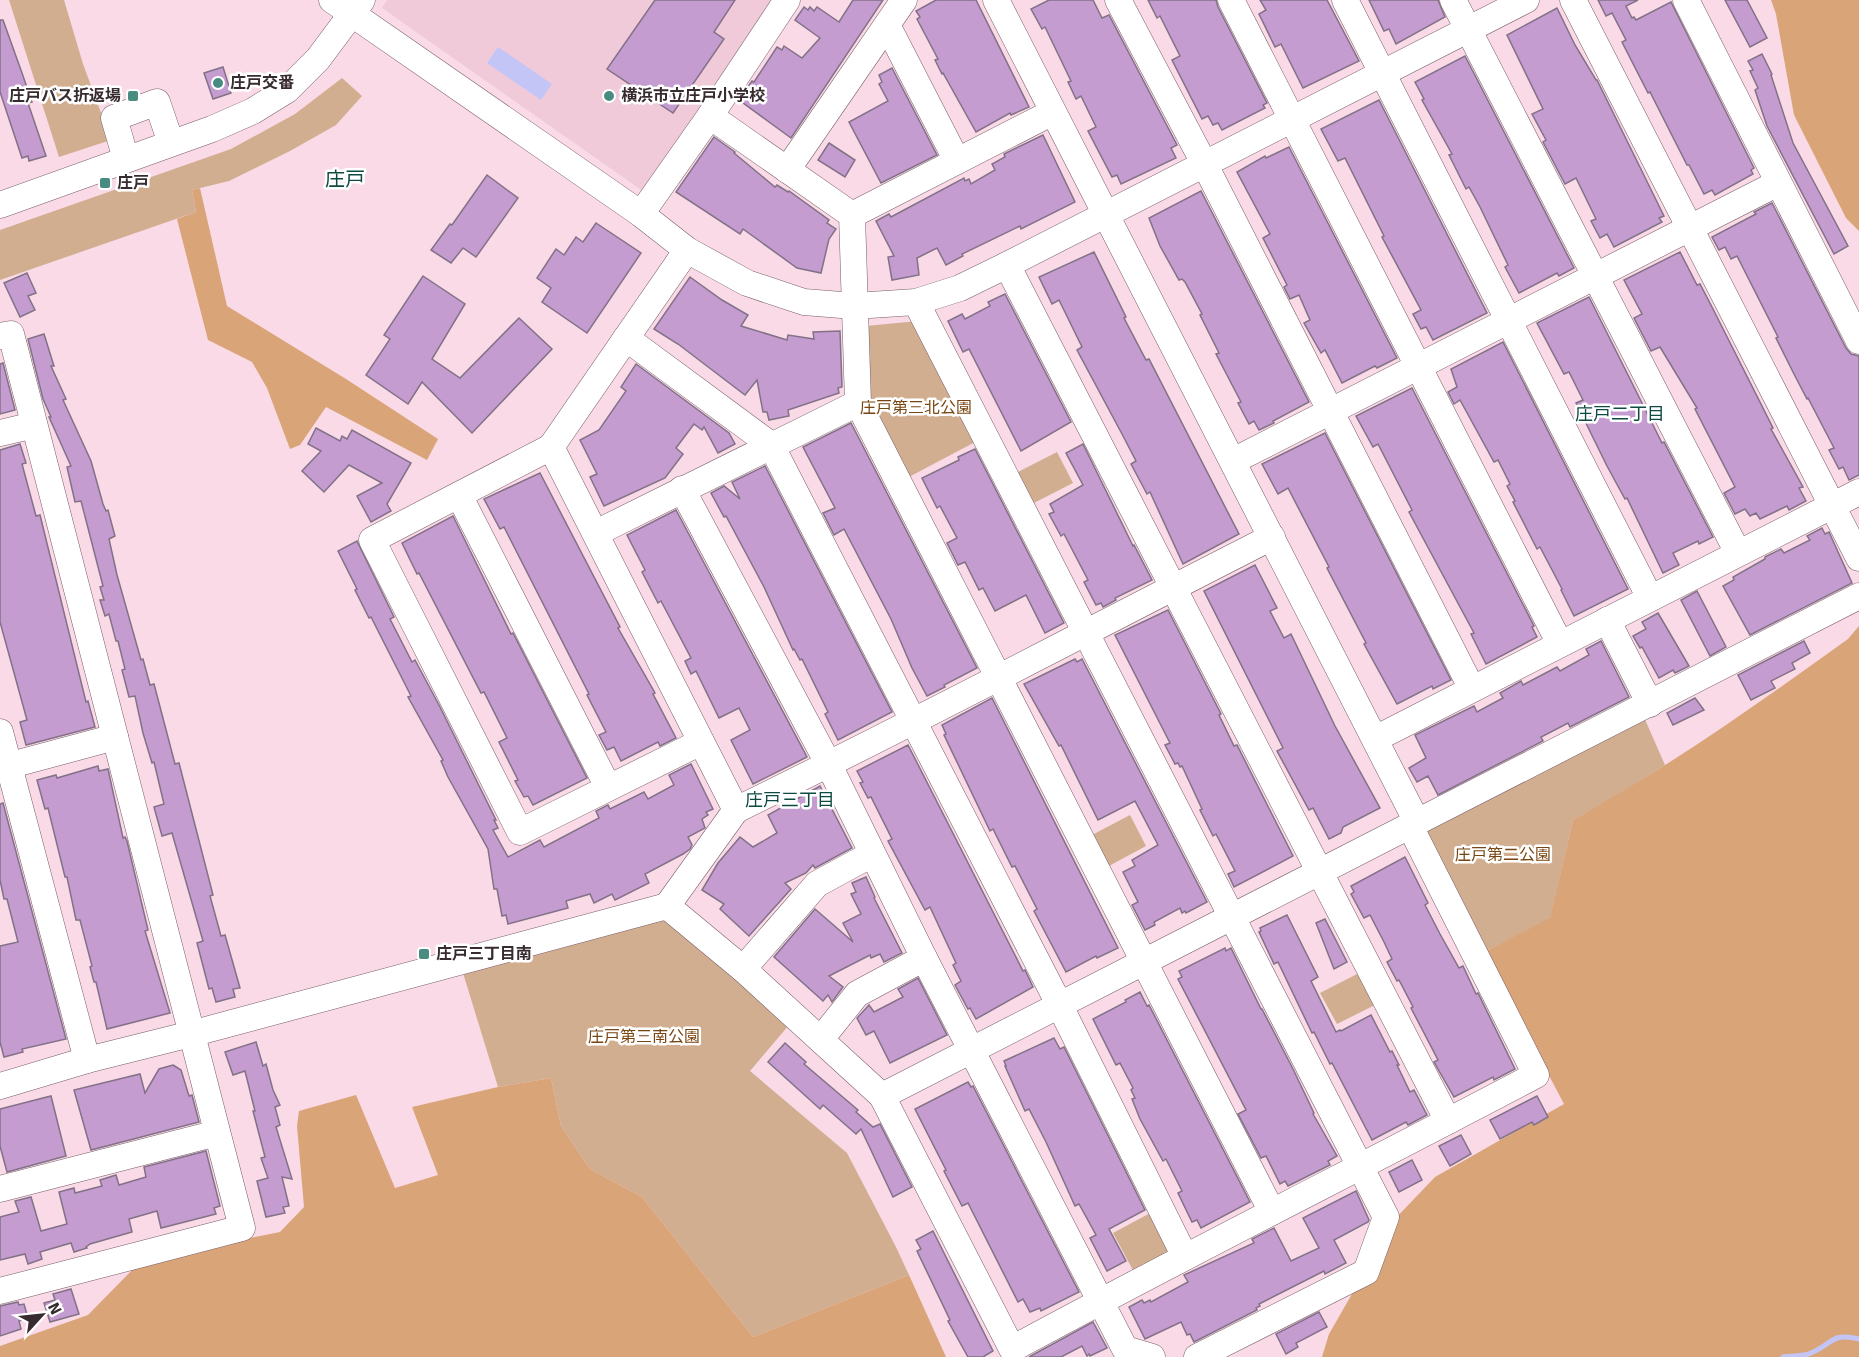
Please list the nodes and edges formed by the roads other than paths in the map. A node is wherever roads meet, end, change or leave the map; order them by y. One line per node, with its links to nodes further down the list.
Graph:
1 (787, 0): 16 (street)
2 (904, 0): 12 (street)
3 (996, 0): 15 (street)
4 (1119, 0): 21 (street)
5 (1231, 0): 17 (street)
6 (1345, 0): 14 (street)
7 (1454, 0): 13 (street)
8 (1526, 0): 13 (street)
9 (1574, 0): 28 (street)
10 (1686, 0): 23 (street)
11 (349, 4): 18 (street); 25 (street)
12 (887, 25): 20 (street); 22 (street)
13 (1468, 28): 14 (street); 31 (street)
14 (1383, 73): 17 (street); 34 (street)
15 (1053, 112): 20 (street); 27 (street)
16 (710, 116): 22 (street); 25 (street)
17 (1292, 121): 21 (street); 38 (street)
18 (171, 143): 19 (street); 19 (street)
19 (126, 159): 24 (street)
20 (957, 161): 26 (street)
21 (1205, 165): 27 (street); 40 (street)
22 (787, 170): 26 (street)
23 (1778, 183): 28 (street); 37 (street)
24 (1, 203)
25 (641, 214): 29 (street)
26 (852, 215): 33 (street)
27 (1106, 216): 30 (street); 45 (street)
28 (1689, 228): 31 (street); 49 (street)
29 (687, 250): 33 (street); 36 (street)
30 (1007, 265): 32 (street); 54 (street)
31 (1595, 274): 34 (street); 52 (street)
32 (916, 302): 33 (street); 58 (street)
33 (854, 306): 39 (street)
34 (1509, 320): 38 (street); 56 (street)
35 (0, 336): 41 (street)
36 (626, 338): 43 (street); 44 (street)
37 (1859, 341)
38 (1418, 365): 40 (street); 59 (street)
39 (858, 403): 43 (street); 60 (street)
40 (1330, 411): 45 (street); 61 (street)
41 (34, 425): 42 (street); 65 (street)
42 (0, 433)
43 (771, 446): 46 (street); 63 (street)
44 (551, 447): 48 (street); 50 (street)
45 (1233, 461): 51 (street)
46 (682, 489): 50 (street); 68 (street)
47 (1859, 492): 49 (street)
48 (459, 495): 70 (street); 70 (street)
49 (1832, 505): 52 (street); 53 (street)
50 (596, 533): 67 (street)
51 (1272, 537): 54 (street); 66 (street)
52 (1738, 553): 56 (street)
53 (1859, 558)
54 (1173, 587): 58 (street); 74 (street)
55 (1859, 596): 62 (street)
56 (1650, 598): 57 (street)
57 (1607, 620): 59 (street); 62 (street)
58 (1086, 631): 60 (street); 76 (street)
59 (1560, 644): 61 (street)
60 (999, 676): 63 (street); 78 (street)
61 (1472, 689): 66 (street)
62 (1650, 704): 72 (street)
63 (913, 722): 68 (street); 80 (street)
64 (0, 732): 69 (street)
65 (115, 737): 69 (street); 81 (street)
66 (1375, 739): 72 (street)
67 (701, 741): 70 (street); 71 (street)
68 (829, 765): 71 (street); 73 (street)
69 (4, 767): 84 (street)
70 (608, 788)
71 (736, 810): 75 (street)
72 (1414, 824): 74 (street); 87 (street)
73 (872, 855): 77 (street); 79 (street)
74 (1320, 873): 76 (street); 87 (street)
75 (667, 906): 79 (street); 81 (street)
76 (1232, 917): 78 (street); 89 (street)
77 (924, 958): 82 (street); 83 (street)
78 (1143, 962): 80 (street); 91 (street)
79 (742, 969): 82 (street)
80 (1059, 1004): 83 (street); 92 (street)
81 (191, 1034): 84 (street); 88 (street)
82 (821, 1039): 86 (street)
83 (971, 1050): 86 (street); 94 (street)
84 (87, 1060): 85 (street)
85 (0, 1086)
86 (882, 1096): 94 (street)
87 (1448, 1121): 89 (street)
88 (217, 1133): 90 (street); 93 (street)
89 (1361, 1168): 91 (street); 96 (street)
90 (0, 1190)
91 (1272, 1212): 92 (street)
92 (1185, 1257): 94 (street)
93 (0, 1291)
94 (1100, 1301): 95 (street)
95 (1152, 1357)
96 (1197, 1357)

